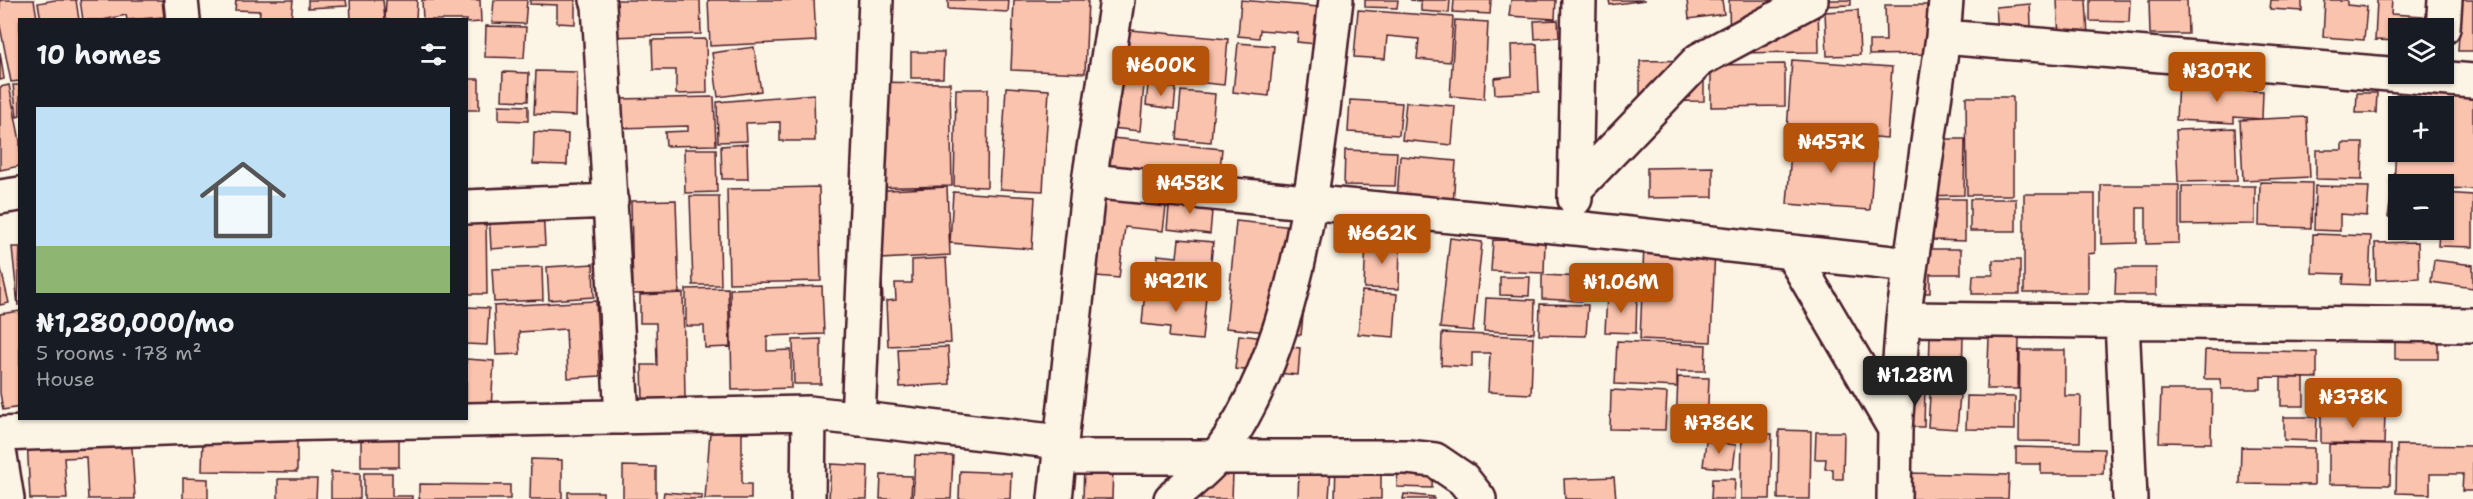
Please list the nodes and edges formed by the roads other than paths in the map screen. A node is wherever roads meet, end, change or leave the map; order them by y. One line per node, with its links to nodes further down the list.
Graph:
1 (181, 0): 10 (street)
2 (597, 0): 20 (street)
3 (876, 0): 32 (street)
4 (1117, 0): 16 (street)
5 (1336, 0): 21 (street)
6 (1579, 0): 17 (street)
7 (1811, 0): 17 (street)
8 (1946, 0): 12 (street)
9 (2445, 0): 11 (street)
10 (183, 18)
11 (2443, 18)
12 (1943, 37): 13 (street); 25 (street)
13 (2388, 72)
14 (2454, 78): 15 (street)
15 (2473, 81)
16 (1089, 181): 21 (street); 36 (street)
17 (1576, 188): 23 (street)
18 (18, 194): 19 (street)
19 (0, 197)
20 (610, 201): 22 (street); 30 (street)
21 (1310, 202): 23 (street); 38 (street)
22 (468, 207)
23 (1575, 228): 24 (street)
24 (1791, 252): 25 (street); 35 (street)
25 (1910, 265): 26 (street)
26 (1903, 319): 27 (street); 35 (street)
27 (2122, 321): 28 (street); 45 (street)
28 (2473, 325)
29 (809, 413): 30 (street); 32 (street); 40 (street)
30 (622, 417): 31 (street)
31 (468, 419)
32 (858, 419): 36 (street)
33 (381, 420): 34 (street)
34 (220, 422): 37 (street)
35 (1895, 429): 44 (street)
36 (1060, 449): 38 (street); 41 (street)
37 (0, 452): 39 (street)
38 (1216, 457): 42 (street); 43 (street)
39 (7, 499)
40 (808, 499)
41 (1056, 499)
42 (1171, 499)
43 (1479, 499)
44 (1894, 499)
45 (2130, 499)

